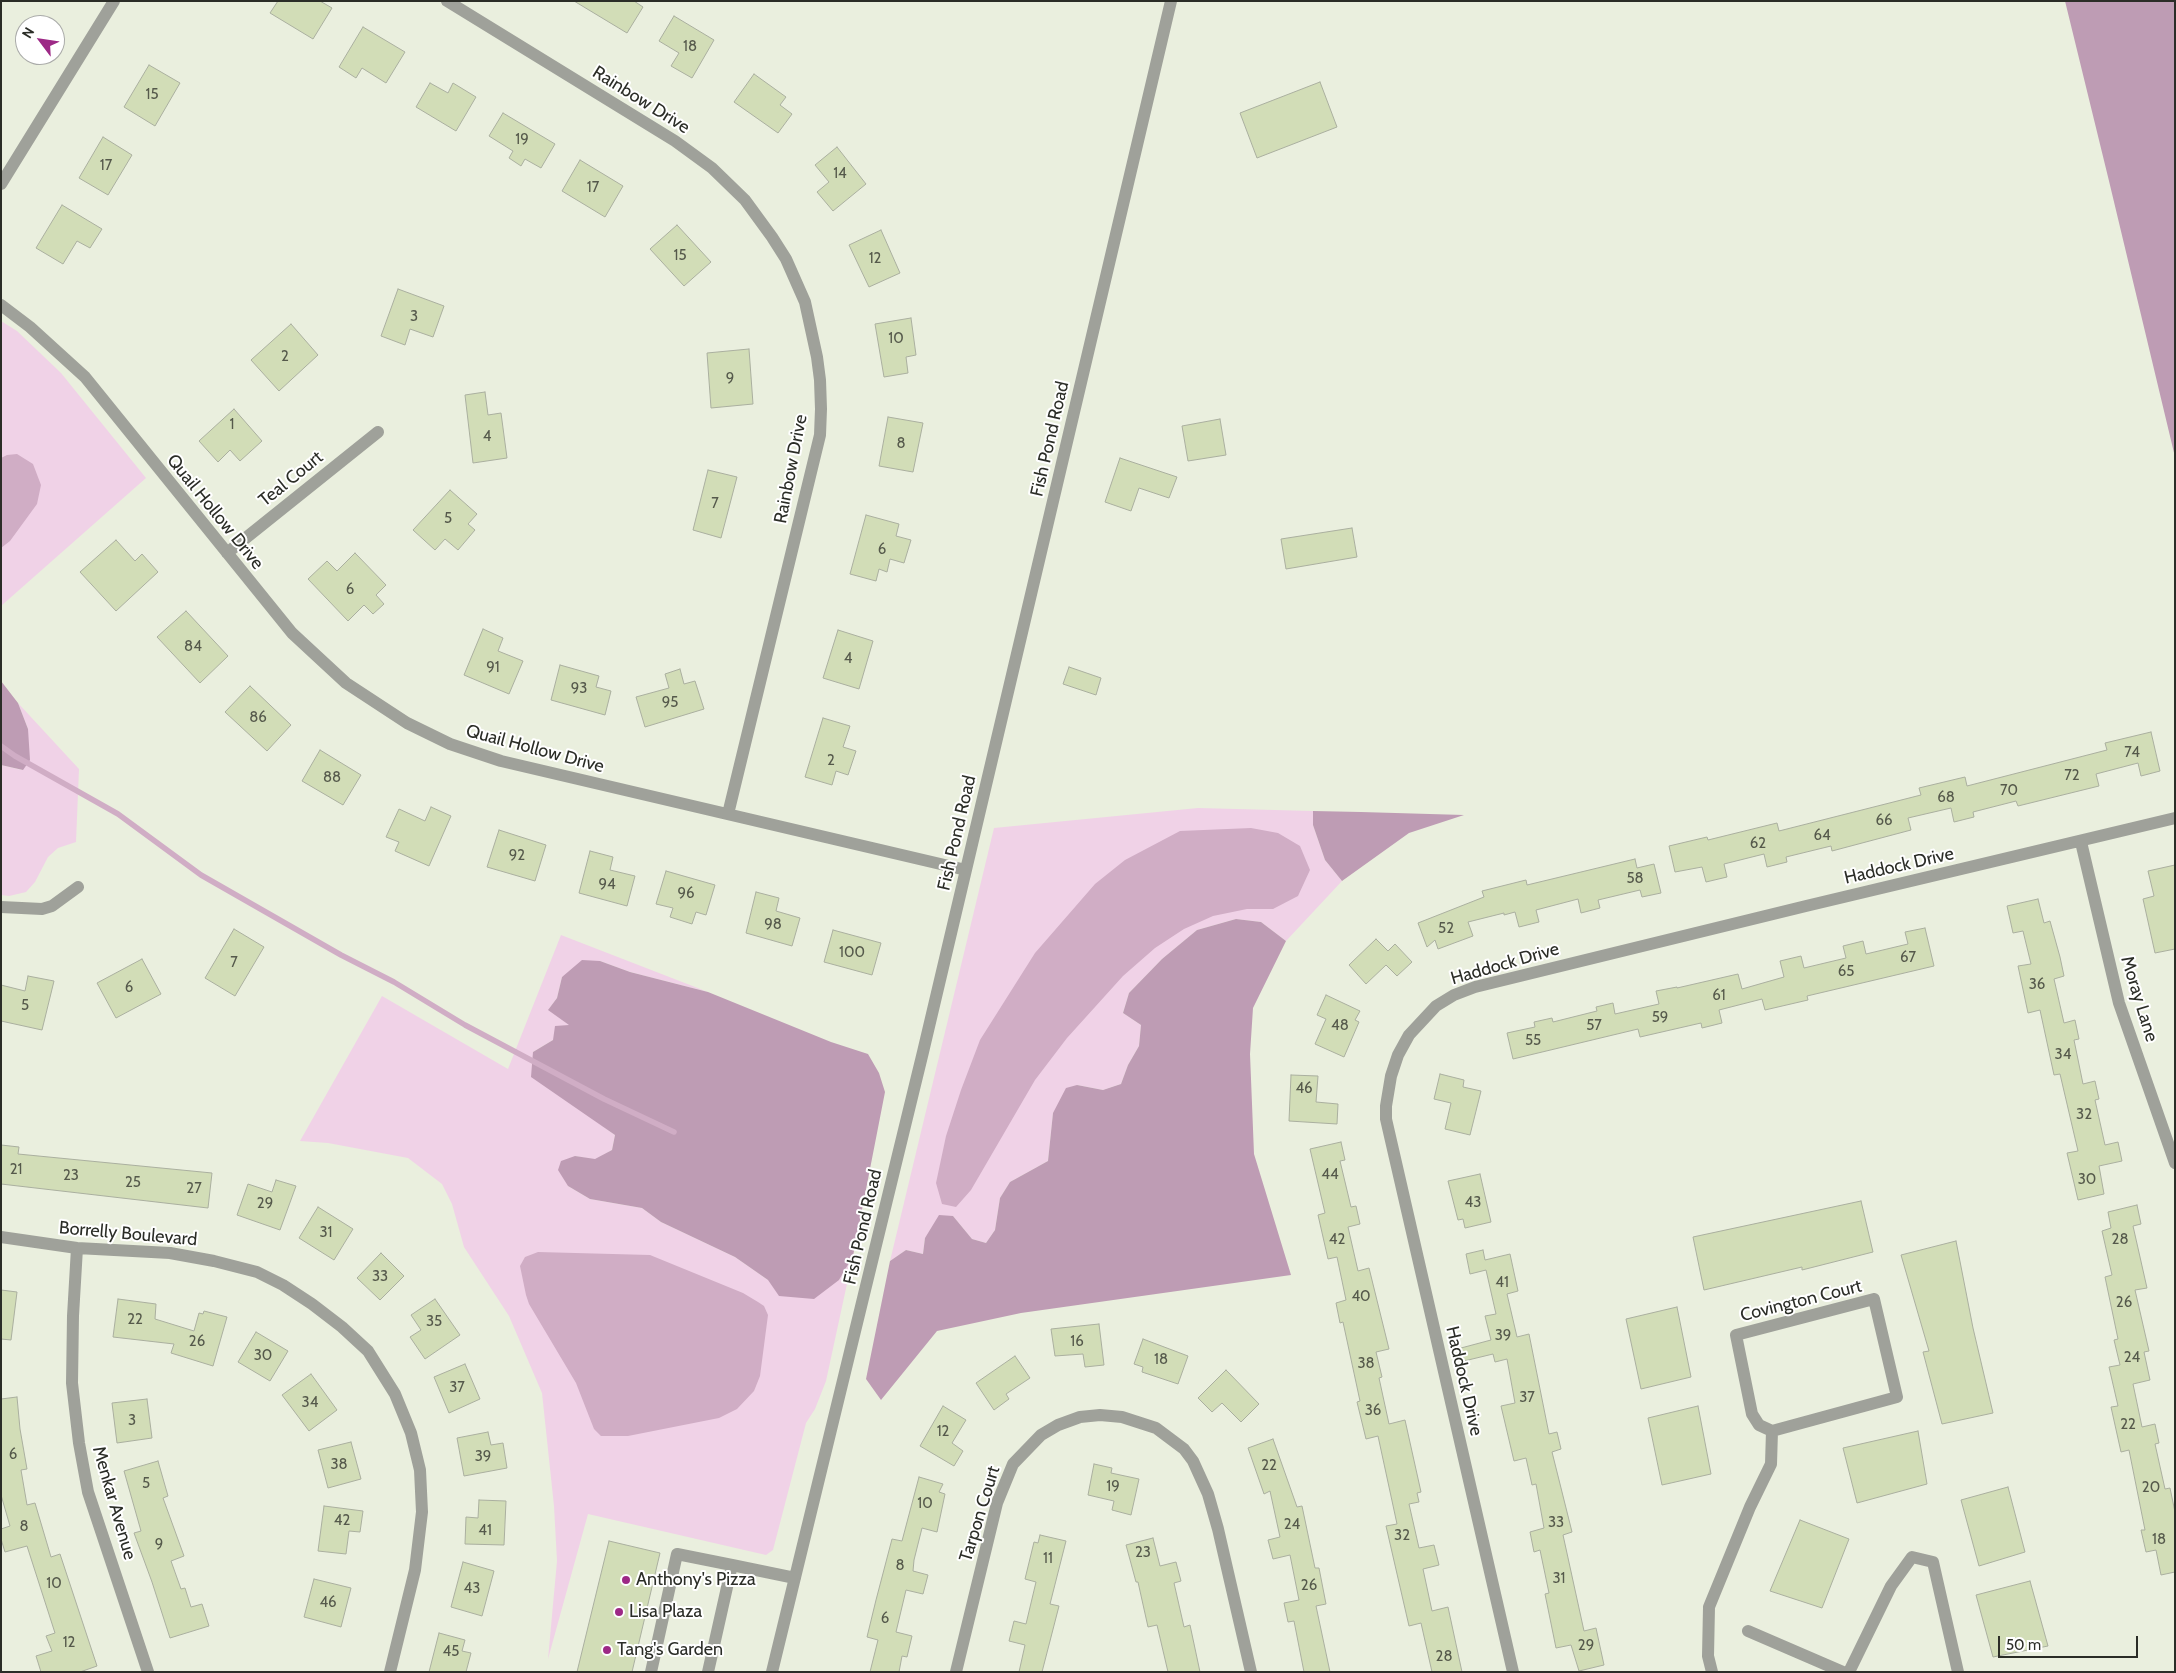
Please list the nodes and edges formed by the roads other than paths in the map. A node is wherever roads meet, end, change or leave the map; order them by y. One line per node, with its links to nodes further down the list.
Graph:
1 (114, 1): 4 (street)
2 (447, 1): 8 (street, Rainbow Drive)
3 (1170, 1): 11 (street, Fish Pond Road)
4 (1, 184)
5 (1, 305): 7 (street, Quail Hollow Drive)
6 (378, 432): 7 (street, Teal Court)
7 (226, 553): 8 (street, Quail Hollow Drive)
8 (728, 814): 11 (street, Quail Hollow Drive)
9 (2175, 818): 10 (street, Haddock Drive)
10 (2081, 842): 14 (street, Moray Lane); 28 (street, Haddock Drive)
11 (966, 870): 19 (street, Fish Pond Road)
12 (78, 887): 13 (street)
13 (1, 907)
14 (2175, 1162)
15 (1, 1237): 16 (street, Borrelly Boulevard)
16 (77, 1248): 21 (street, Menkar Avenue); 22 (street, Borrelly Boulevard)
17 (1772, 1431): 17 (street, Covington Court); 29 (street)
18 (732, 1564): 19 (street); 23 (street); 24 (street)
19 (796, 1578): 25 (street, Fish Pond Road)
20 (1748, 1631): 30 (street)
21 (148, 1672)
22 (390, 1672)
23 (651, 1672)
24 (708, 1672)
25 (772, 1672)
26 (956, 1672): 27 (street, Tarpon Court)
27 (1251, 1672)
28 (1513, 1672)
29 (1712, 1672)
30 (1843, 1672)
31 (1849, 1672): 32 (street)
32 (1958, 1672)

